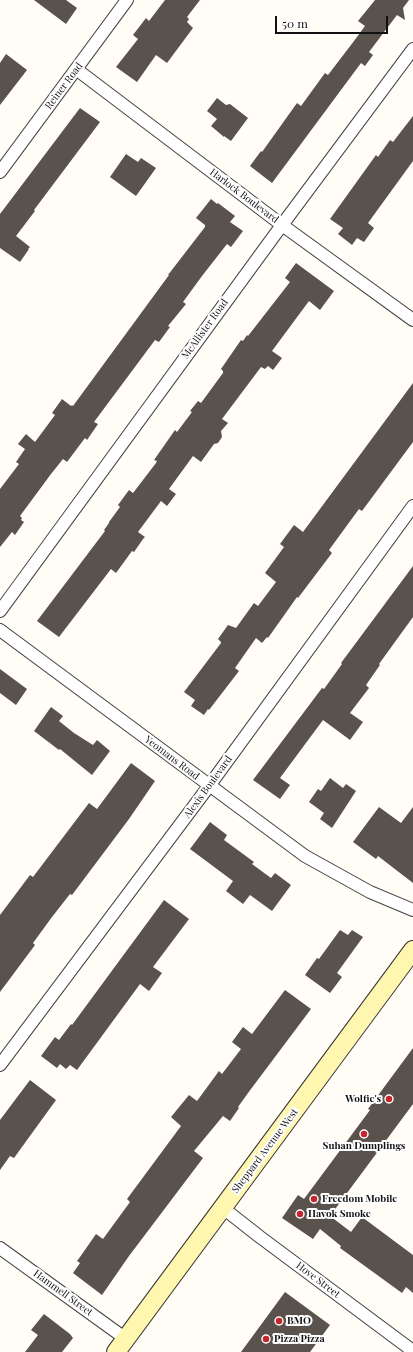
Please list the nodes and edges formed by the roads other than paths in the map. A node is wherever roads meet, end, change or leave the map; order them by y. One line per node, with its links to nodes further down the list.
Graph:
1 (127, 0): 3 (street, Reiner Road)
2 (413, 49): 5 (street, McAllister Road)
3 (76, 69): 4 (street, Reiner Road); 5 (street, Harlock Boulevard)
4 (0, 172)
5 (282, 225): 6 (street, Harlock Boulevard); 8 (street, McAllister Road)
6 (413, 320)
7 (413, 506): 10 (street, Alexis Boulevard)
8 (0, 611)
9 (0, 630): 10 (street, Yeomans Road)
10 (209, 786): 11 (street, Yeomans Road); 13 (street, Alexis Boulevard)
11 (413, 910)
12 (413, 950): 14 (main road, Sheppard Avenue West)
13 (0, 1065)
14 (223, 1208): 16 (main road, Sheppard Avenue West); 17 (street, Hove Street)
15 (0, 1248): 16 (street, Hammell Street)
16 (121, 1345)
17 (413, 1351)

